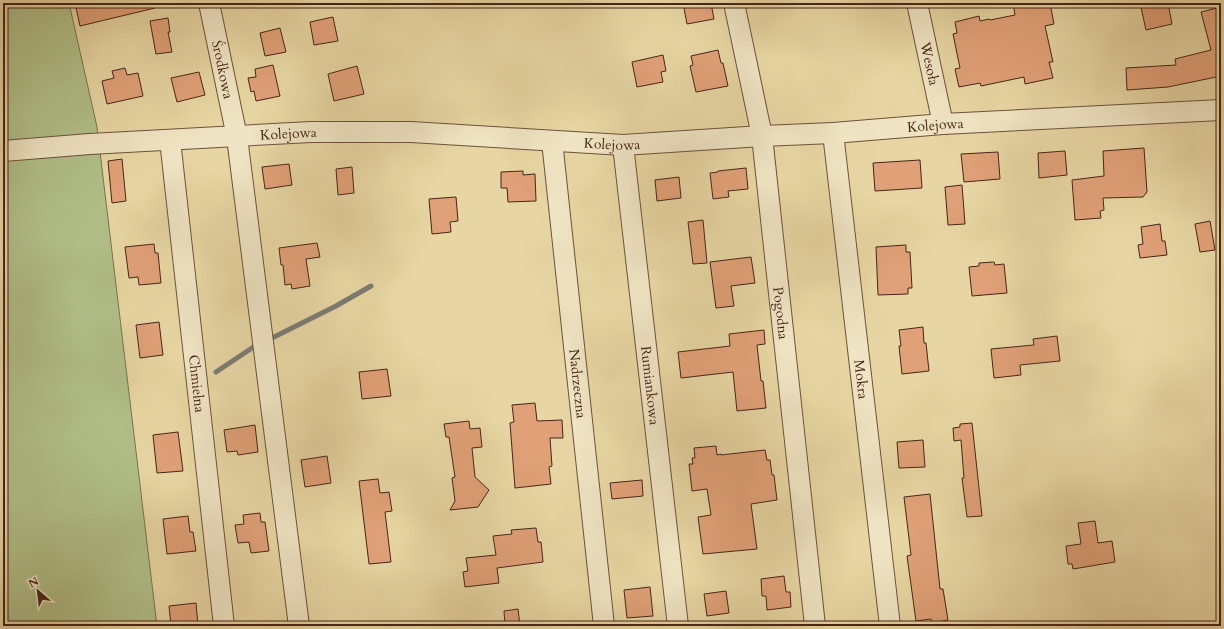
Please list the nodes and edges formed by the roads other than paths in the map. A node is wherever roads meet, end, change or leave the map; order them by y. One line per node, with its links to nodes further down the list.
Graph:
1 (209, 3): 8 (street, Środkowa)
2 (734, 3): 7 (street, Pogodna)
3 (917, 3): 5 (street, Wesoła)
4 (1221, 110): 5 (street, Kolejowa)
5 (944, 124): 6 (street, Kolejowa)
6 (833, 133): 7 (street, Kolejowa); 18 (street, Mokra)
7 (762, 136): 11 (street, Kolejowa); 17 (street, Pogodna)
8 (237, 137): 9 (street, Kolejowa); 10 (street, Kolejowa); 14 (street, Środkowa)
9 (170, 140): 12 (street, Kolejowa); 13 (street, Chmielna)
10 (552, 141): 11 (street, Kolejowa); 15 (street, Nadrzeczna)
11 (623, 145): 16 (street, Rumiankowa)
12 (3, 151)
13 (224, 626)
14 (299, 626)
15 (604, 626)
16 (678, 626)
17 (815, 626)
18 (890, 626)

